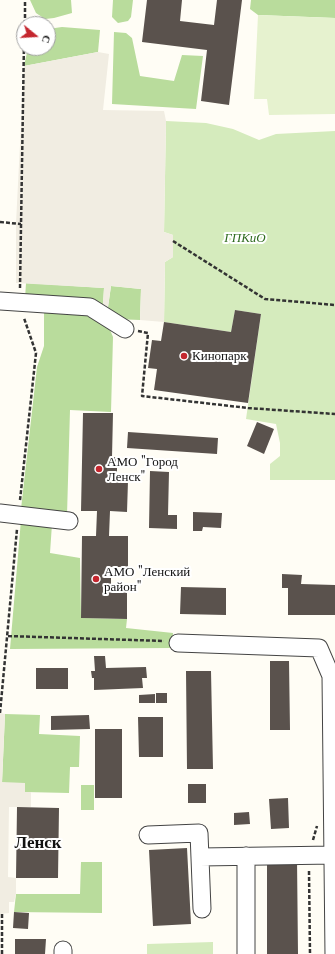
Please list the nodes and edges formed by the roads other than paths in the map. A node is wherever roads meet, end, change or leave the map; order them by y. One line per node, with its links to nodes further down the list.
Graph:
1 (0, 301): 2 (street)
2 (125, 328)
3 (0, 513): 4 (street)
4 (68, 521)
5 (178, 643): 6 (street)
6 (333, 676): 8 (street)
7 (148, 835): 10 (street)
8 (334, 846): 9 (street); 13 (street)
9 (246, 856): 10 (street); 12 (street)
10 (200, 857): 11 (street)
11 (202, 909)
12 (246, 954)
13 (334, 954)

